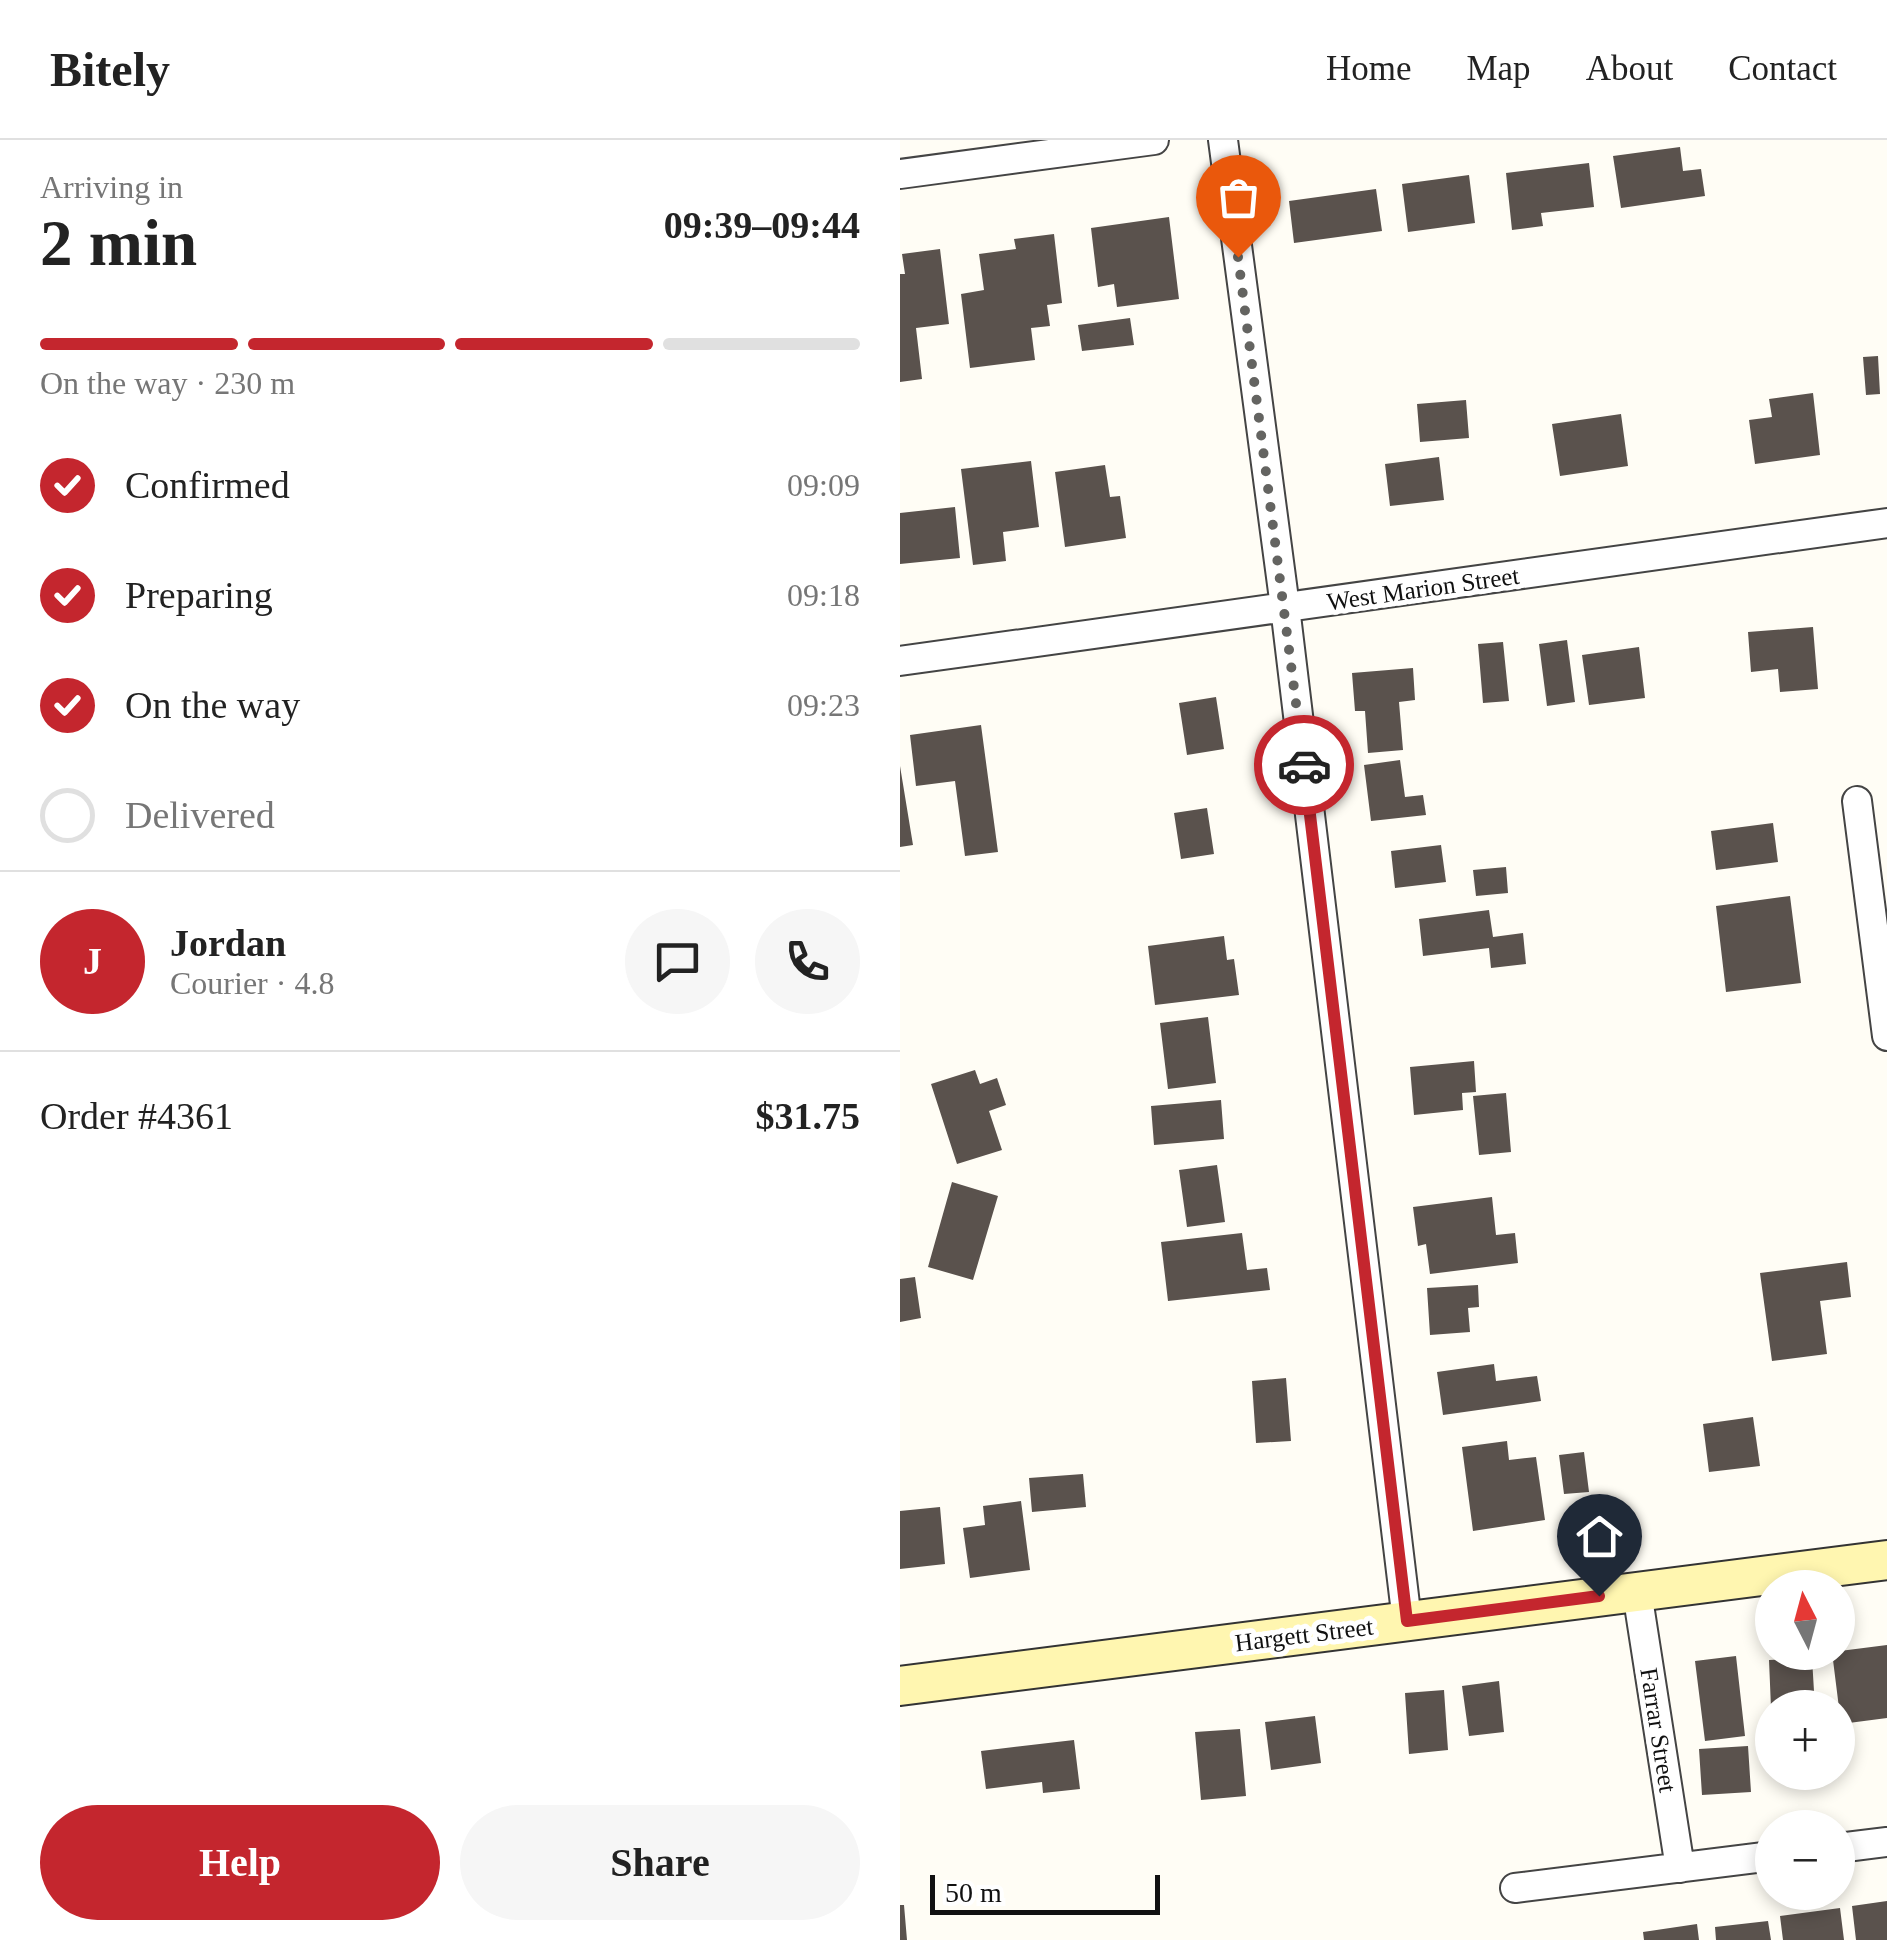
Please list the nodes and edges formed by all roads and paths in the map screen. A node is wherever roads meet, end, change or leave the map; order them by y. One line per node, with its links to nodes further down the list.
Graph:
1 (1154, 140): 3 (street)
2 (1223, 140): 5 (street)
3 (900, 174)
4 (1887, 522): 5 (street, West Marion Street)
5 (1285, 607): 6 (street, West Marion Street); 11 (street)
6 (900, 661)
7 (1856, 801): 8 (street)
8 (1887, 1036)
9 (1887, 1560): 10 (street, Hargett Street)
10 (1637, 1592): 11 (street, Hargett Street); 16 (street, Farrar Street)
11 (1407, 1621): 12 (street, Hargett Street)
12 (900, 1686)
13 (1887, 1842): 14 (street)
14 (1855, 1846)
15 (1755, 1858): 16 (street)
16 (1680, 1868): 17 (street)
17 (1515, 1888)

